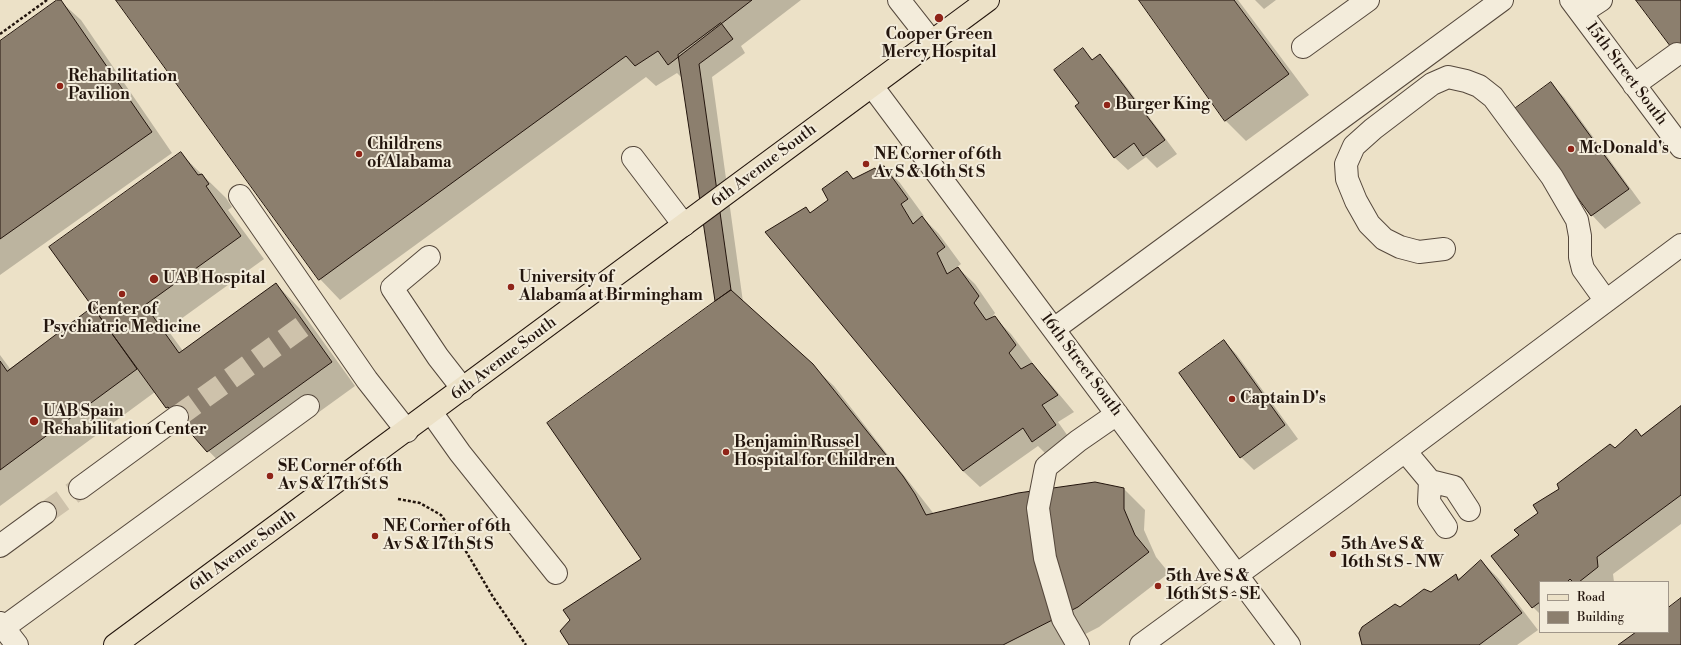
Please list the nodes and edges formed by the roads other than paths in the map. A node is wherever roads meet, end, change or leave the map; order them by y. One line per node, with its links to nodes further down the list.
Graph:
1 (899, 0): 7 (street)
2 (988, 0): 7 (main road, 6th Avenue South)
3 (1368, 0): 8 (street)
4 (1502, 0): 20 (street)
5 (1601, 0): 6 (street)
6 (1576, 6): 10 (street, 15th Street South)
7 (932, 42): 11 (main road, 6th Avenue South)
8 (1303, 48)
9 (1676, 54): 10 (street)
10 (1634, 85): 12 (street, 15th Street South)
11 (872, 86): 15 (main road, 6th Avenue South); 20 (street, 16th Street South)
12 (1681, 147)
13 (633, 158): 15 (street)
14 (240, 196): 26 (street)
15 (684, 225): 21 (main road, 6th Avenue South)
16 (1681, 245): 19 (street)
17 (1444, 250): 19 (street)
18 (429, 257): 21 (street)
19 (1606, 301): 27 (street)
20 (1054, 329): 24 (street, 16th Street South)
21 (463, 389): 23 (main road, 6th Avenue South)
22 (308, 406): 36 (street)
23 (431, 412): 26 (main road, 6th Avenue South); 34 (street)
24 (1117, 414): 35 (street, 16th Street South); 39 (street)
25 (177, 418): 29 (street)
26 (407, 431): 38 (main road, 6th Avenue South)
27 (1405, 451): 28 (street); 35 (street)
28 (1430, 481): 30 (street); 32 (street)
29 (80, 488)
30 (1469, 510)
31 (45, 513): 33 (street)
32 (1446, 527)
33 (0, 546)
34 (556, 573)
35 (1237, 575): 40 (street); 41 (street, 16th Street South)
36 (2, 626): 37 (street)
37 (17, 645)
38 (115, 645)
39 (1078, 645)
40 (1141, 645)
41 (1289, 645)

